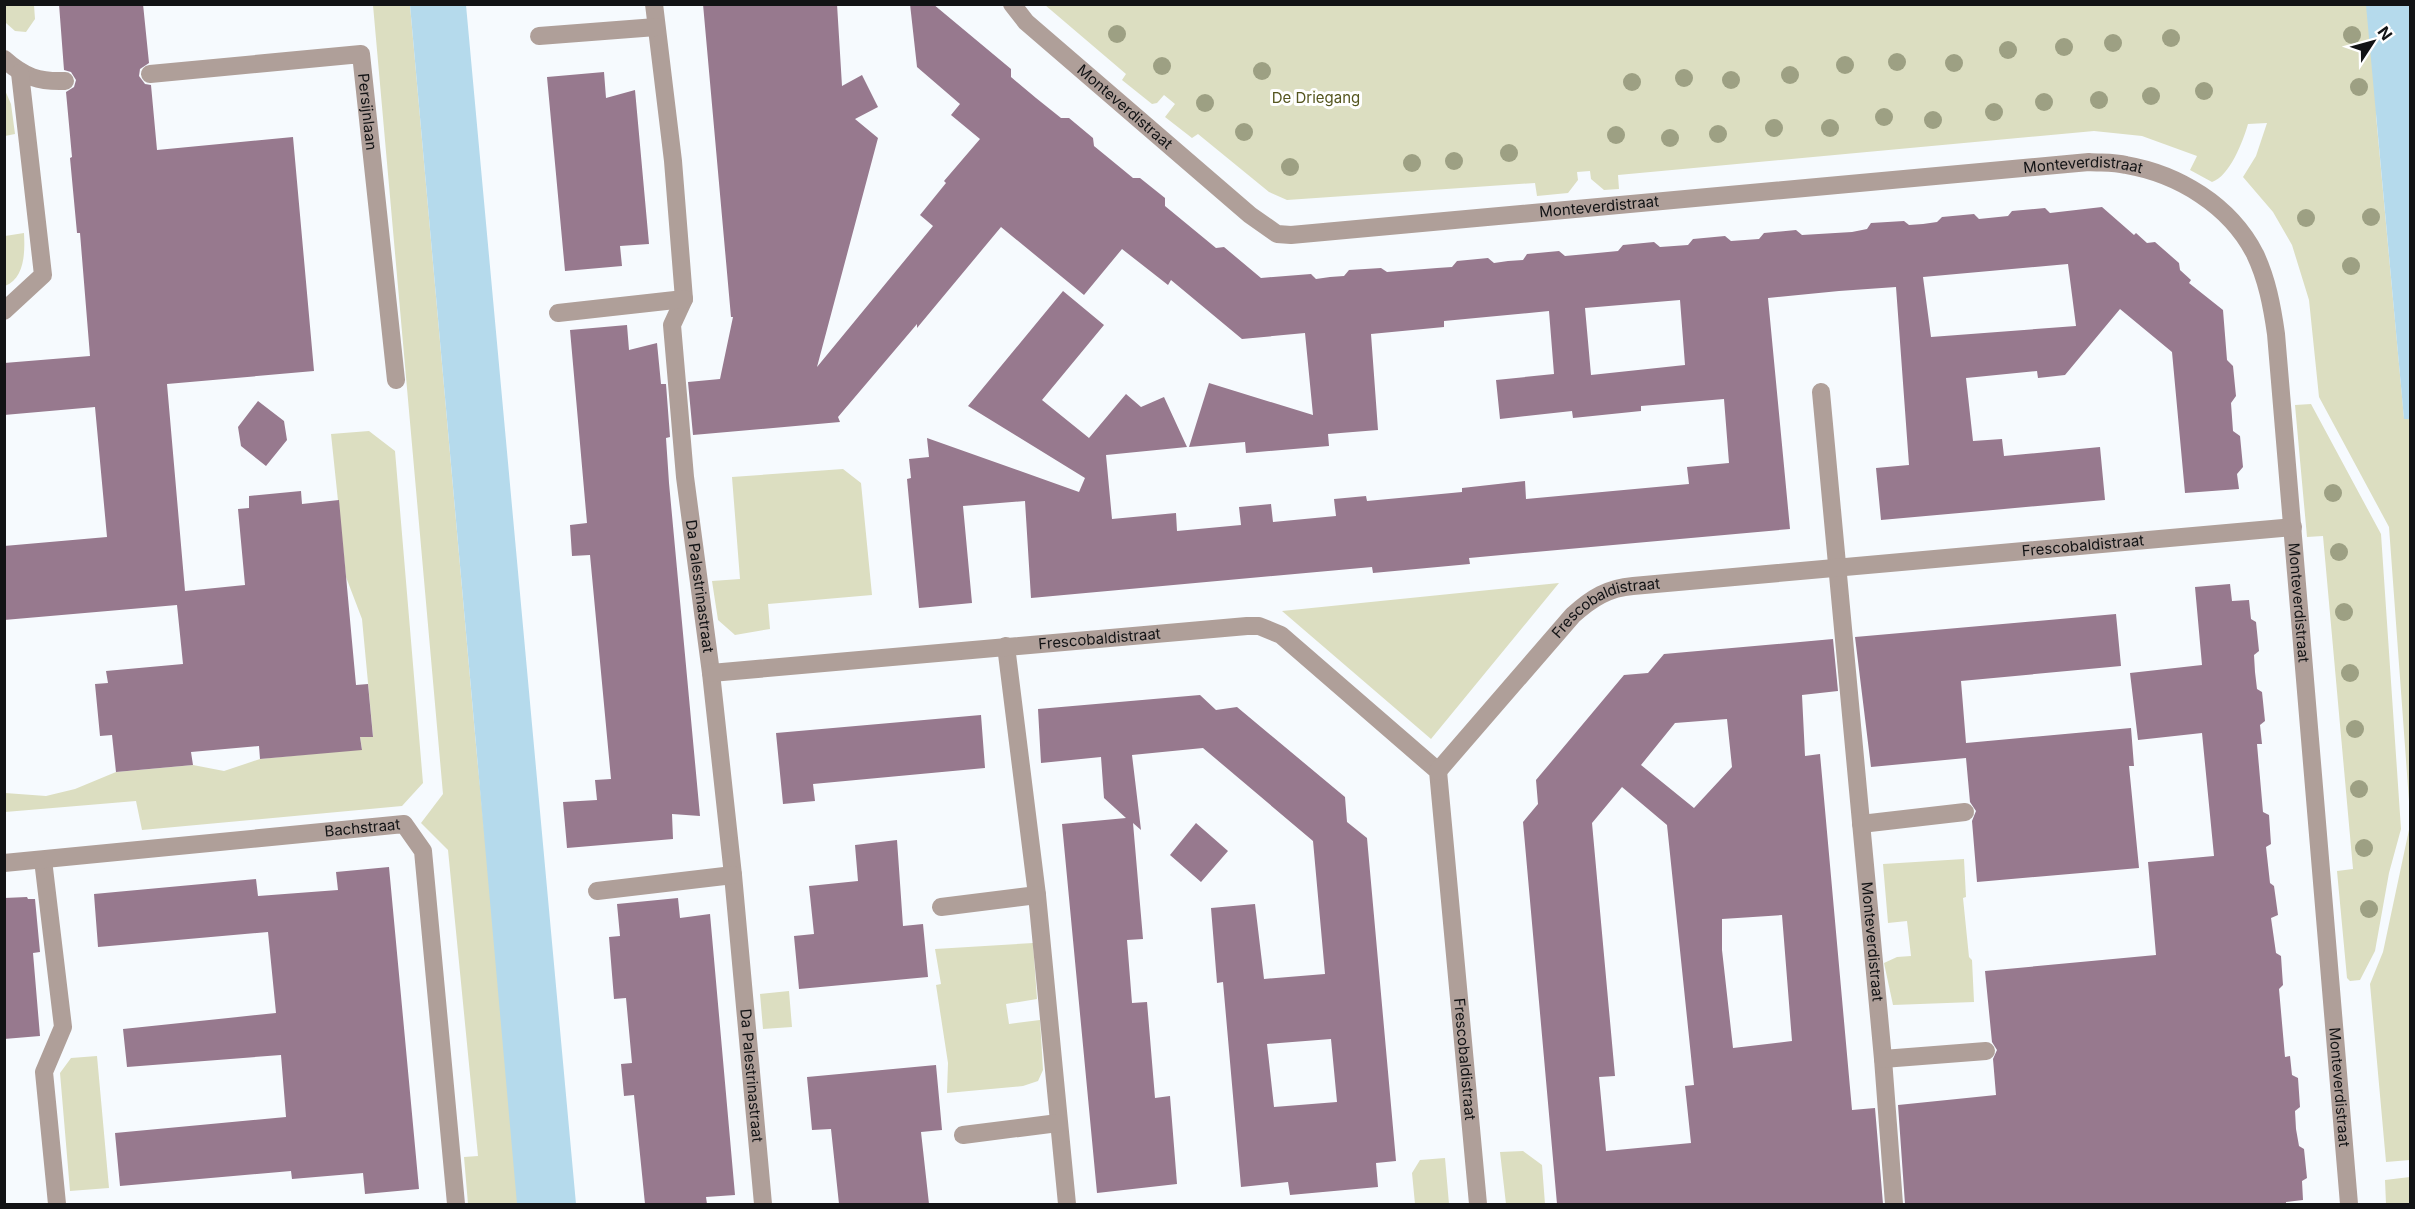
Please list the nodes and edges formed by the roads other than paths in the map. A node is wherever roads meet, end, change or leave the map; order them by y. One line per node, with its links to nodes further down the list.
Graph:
1 (654, 4): 3 (street, Da Palestrinastraat)
2 (1012, 4): 14 (street, Monteverdistraat)
3 (656, 27): 4 (street); 9 (street, Da Palestrinastraat)
4 (539, 36)
5 (4, 59): 6 (street)
6 (20, 73): 8 (street); 10 (street)
7 (150, 74): 12 (street, Persijnlaan)
8 (65, 81)
9 (684, 299): 11 (street); 17 (street, Da Palestrinastraat)
10 (4, 311)
11 (558, 313)
12 (396, 380)
13 (1821, 392): 15 (street)
14 (2293, 527): 15 (street, Frescobaldistraat); 37 (street, Monteverdistraat)
15 (1837, 567): 18 (street, Frescobaldistraat); 20 (street, Monteverdistraat)
16 (1006, 646): 17 (street, Frescobaldistraat); 18 (street, Frescobaldistraat); 25 (street)
17 (711, 673): 23 (street, Da Palestrinastraat)
18 (1437, 771): 35 (street, Frescobaldistraat)
19 (1965, 812): 20 (street)
20 (1861, 824): 28 (street, Monteverdistraat)
21 (43, 860): 22 (street, Bachstraat); 31 (street); 32 (street, Bachstraat)
22 (4, 863)
23 (733, 875): 24 (street); 33 (street, Da Palestrinastraat)
24 (597, 891)
25 (1037, 895): 26 (street); 29 (street)
26 (941, 907)
27 (1986, 1051): 28 (street)
28 (1883, 1059): 36 (street, Monteverdistraat)
29 (1058, 1123): 30 (street); 34 (street)
30 (963, 1136)
31 (57, 1204)
32 (456, 1204)
33 (763, 1204)
34 (1066, 1204)
35 (1478, 1204)
36 (1894, 1204)
37 (2349, 1204)

